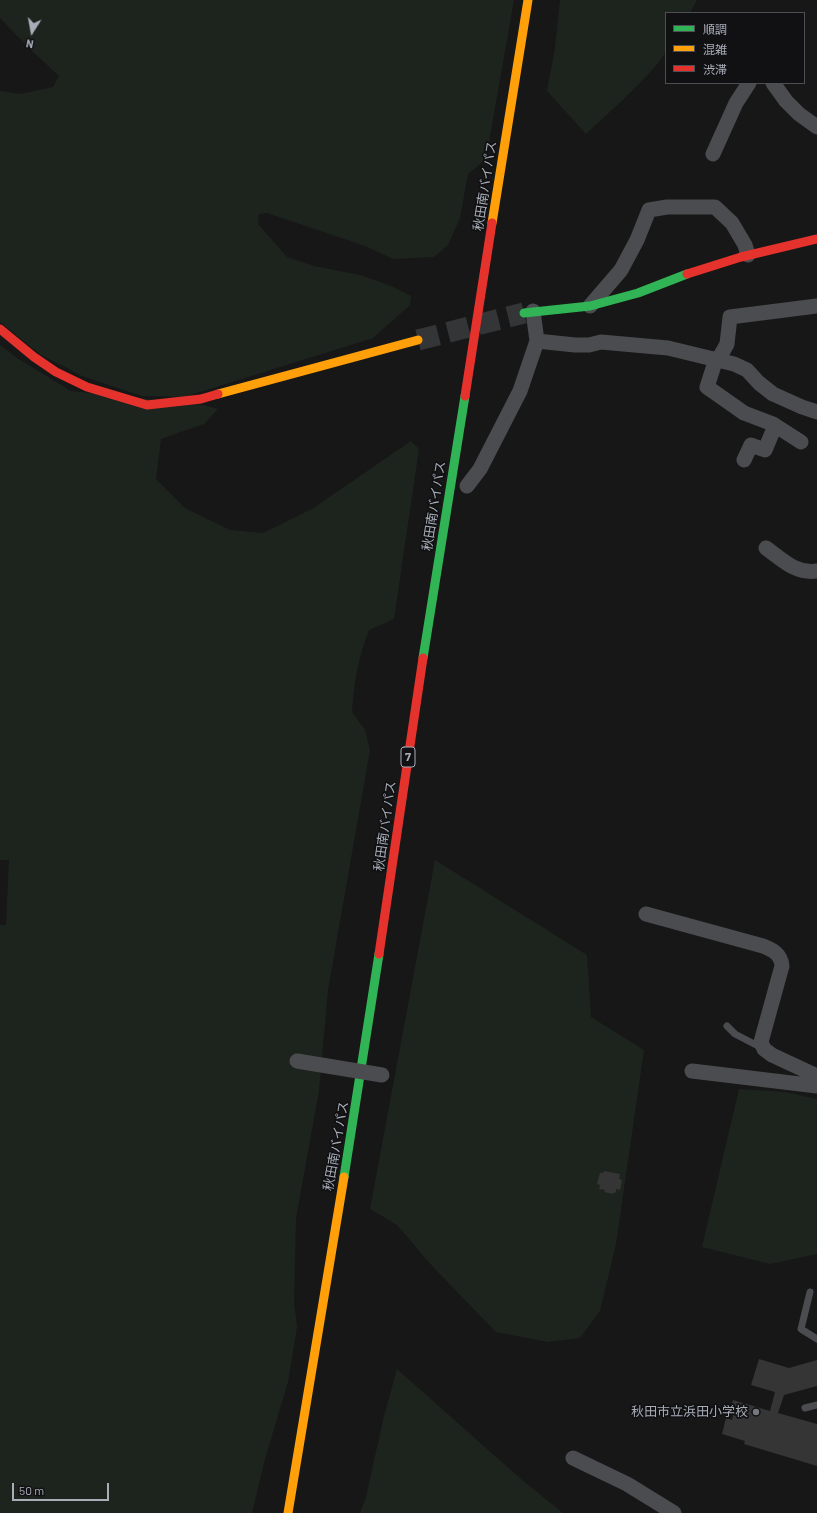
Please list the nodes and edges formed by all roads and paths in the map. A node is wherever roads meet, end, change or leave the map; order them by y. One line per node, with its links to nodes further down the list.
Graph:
1 (528, 0): 35 (main road, 秋田南バイパス / 7)
2 (748, 84): 5 (street)
3 (774, 84): 4 (street)
4 (817, 127)
5 (713, 154)
6 (817, 239): 7 (main road)
7 (748, 255): 8 (main road); 8 (street)
8 (590, 306): 10 (main road)
9 (817, 306): 14 (street)
10 (528, 312): 13 (street)
11 (0, 329): 12 (main road)
12 (418, 340)
13 (536, 341): 14 (street); 19 (street)
14 (717, 360): 15 (street); 16 (street)
15 (817, 412)
16 (775, 426): 17 (street); 18 (street)
17 (801, 442)
18 (744, 460)
19 (468, 486)
20 (766, 548): 21 (street)
21 (817, 571)
22 (646, 914): 24 (street)
23 (727, 1026): 24 (lane)
24 (764, 1049): 28 (street)
25 (297, 1061): 27 (street, bridge)
26 (692, 1071): 29 (street)
27 (382, 1075)
28 (817, 1076)
29 (817, 1086)
30 (810, 1292): 31 (lane)
31 (817, 1339)
32 (817, 1405): 33 (lane)
33 (805, 1408)
34 (573, 1458): 36 (street)
35 (288, 1513)
36 (674, 1513)

